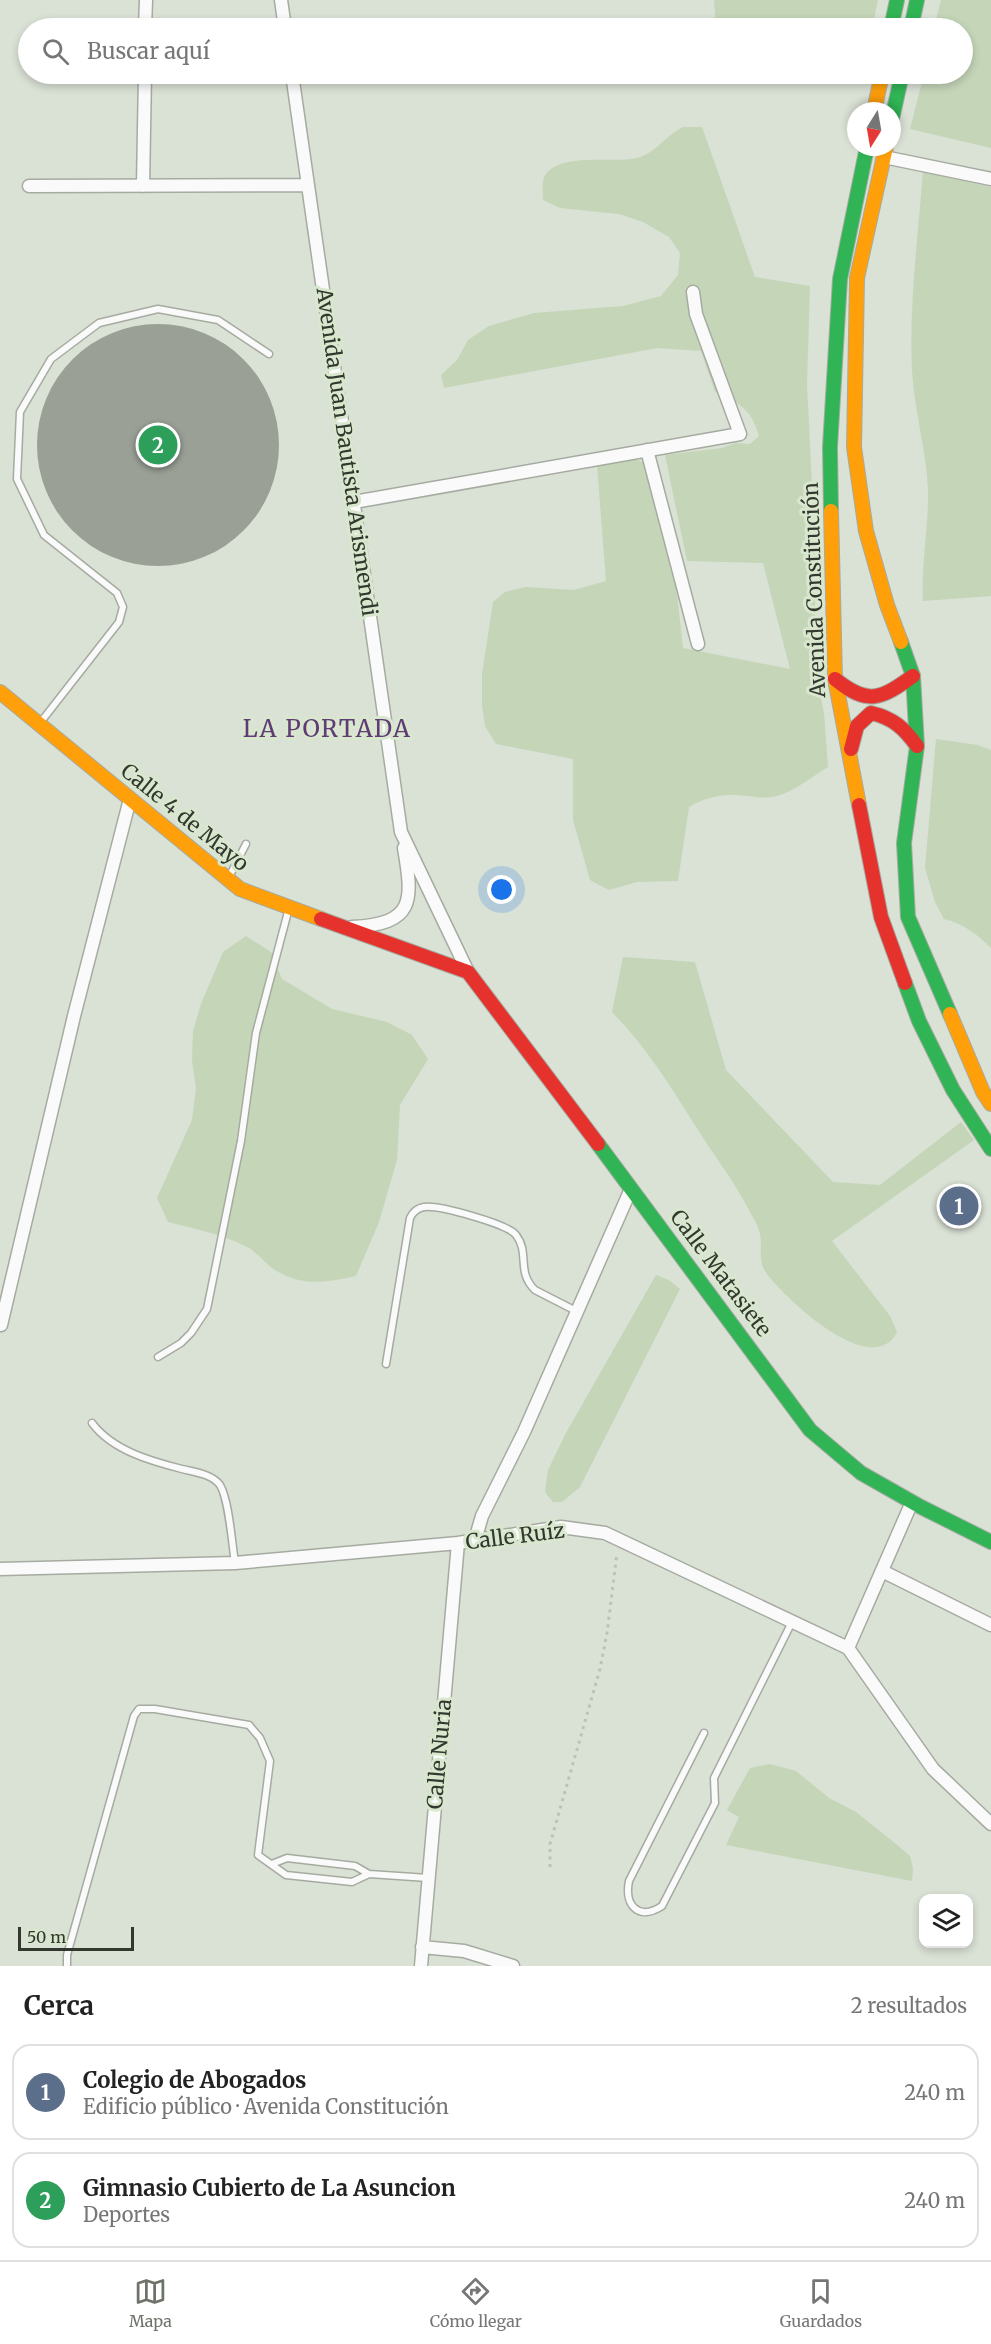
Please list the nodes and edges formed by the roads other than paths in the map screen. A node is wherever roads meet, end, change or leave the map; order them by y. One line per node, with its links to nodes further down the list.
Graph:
1 (146, 0): 5 (street)
2 (281, 0): 6 (street)
3 (897, 0): 7 (street)
4 (917, 0): 8 (street)
5 (145, 18)
6 (284, 18)
7 (893, 18)
8 (913, 18)
9 (145, 84): 21 (street)
10 (293, 84): 19 (street, Avenida Juan Bautista Arismendi)
11 (880, 84): 13 (street)
12 (900, 84): 14 (street)
13 (876, 102)
14 (896, 102)
15 (865, 156): 28 (street, Avenida Constitución)
16 (884, 156): 27 (street)
17 (901, 156): 18 (street)
18 (991, 179)
19 (308, 185): 21 (street); 25 (street, Avenida Juan Bautista Arismendi)
20 (29, 186): 21 (street)
21 (143, 186)
22 (693, 292): 24 (street)
23 (269, 354): 30 (lane)
24 (647, 450): 25 (street); 26 (street)
25 (354, 502): 34 (street, Avenida Juan Bautista Arismendi)
26 (698, 644)
27 (913, 676): 28 (street); 31 (street)
28 (836, 679): 32 (street, Avenida Constitución)
29 (0, 692): 30 (street, Calle 4 de Mayo)
30 (39, 724): 33 (street, Calle 4 de Mayo)
31 (917, 746): 32 (street); 40 (street)
32 (849, 756): 41 (street, Avenida Constitución)
33 (130, 800): 36 (street, Calle 4 de Mayo); 44 (street)
34 (401, 832): 38 (street, Avenida Juan Bautista Arismendi); 39 (street, Avenida Juan Bautista Arismendi)
35 (246, 844): 36 (lane)
36 (228, 880): 37 (street, Calle 4 de Mayo)
37 (289, 907): 38 (street, Calle 4 de Mayo); 45 (lane)
38 (344, 927): 39 (street, Calle 4 de Mayo)
39 (468, 972): 42 (street, Calle Matasiete)
40 (991, 1104)
41 (991, 1149)
42 (631, 1189): 43 (street); 48 (street, Calle Matasiete)
43 (576, 1311): 46 (lane); 49 (street)
44 (1, 1325)
45 (158, 1357)
46 (386, 1364)
47 (92, 1423): 52 (lane)
48 (912, 1502): 50 (street, Calle Matasiete); 54 (street)
49 (475, 1540): 51 (street, Calle Ruíz); 55 (street, Calle Ruíz)
50 (991, 1542)
51 (458, 1543): 52 (street, Calle Ruíz); 62 (street, Calle Nuria)
52 (235, 1563): 53 (street, Calle Ruíz)
53 (0, 1569)
54 (882, 1571): 56 (street); 57 (street)
55 (793, 1622): 57 (street, Calle Ruíz); 58 (lane)
56 (991, 1625)
57 (848, 1648): 59 (street, Calle Ruíz)
58 (704, 1733)
59 (991, 1824)
60 (272, 1864): 61 (lane); 61 (lane); 64 (lane)
61 (369, 1874): 62 (lane)
62 (428, 1878): 63 (street, Calle Nuria)
63 (422, 1947): 65 (street, Calle Nuria); 66 (street)
64 (68, 1966)
65 (421, 1966)
66 (513, 1966)

